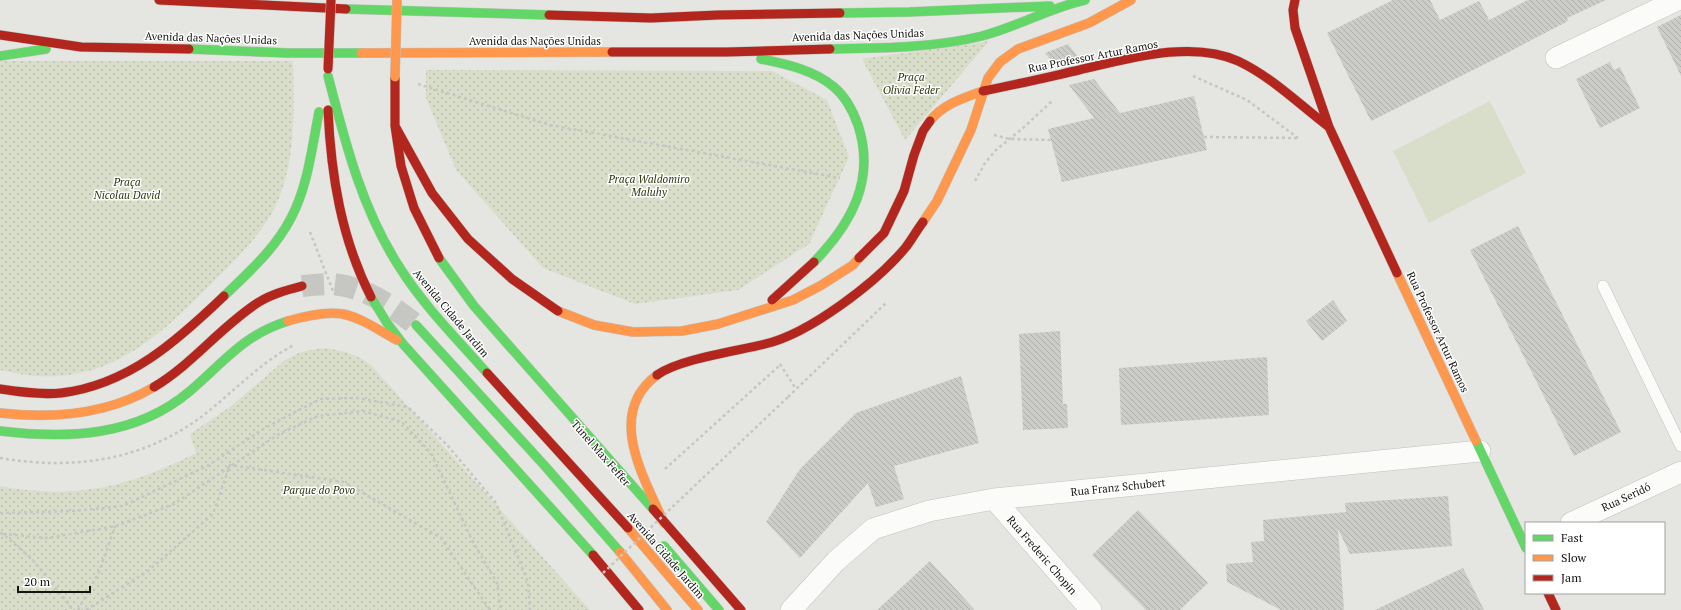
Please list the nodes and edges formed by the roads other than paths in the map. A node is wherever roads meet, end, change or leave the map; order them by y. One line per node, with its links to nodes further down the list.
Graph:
1 (159, 0): 8 (main road, Avenida das Nações Unidas)
2 (331, 0): 14 (main road, bridge)
3 (397, 0): 18 (main road, Avenida Cidade Jardim, bridge)
4 (1085, 0): 8 (main road, Avenida das Nações Unidas)
5 (1131, 0): 15 (main road)
6 (1295, 0): 19 (main road, Rua Professor Artur Ramos)
7 (1677, 0): 13 (street)
8 (1064, 5): 11 (main road, Avenida das Nações Unidas)
9 (0, 35): 10 (main road, Avenida das Nações Unidas)
10 (80, 47): 11 (main road, Avenida das Nações Unidas); 12 (main road)
11 (727, 52): 23 (main road)
12 (0, 56)
13 (1556, 58)
14 (328, 72): 16 (main road); 25 (main road); 41 (main road, Avenida Cidade Jardim)
15 (983, 91): 19 (main road, Rua Professor Artur Ramos); 23 (main road, Rua Professor Artur Ramos); 35 (main road)
16 (323, 93)
17 (320, 105): 27 (main road)
18 (395, 126): 22 (main road, Avenida Cidade Jardim); 23 (main road)
19 (1329, 127): 31 (main road, Rua Professor Artur Ramos)
20 (302, 286): 28 (main road)
21 (1603, 286): 30 (lane)
22 (474, 306): 26 (main road); 35 (main road, Avenida Cidade Jardim)
23 (762, 308)
24 (416, 325): 40 (main road)
25 (403, 344): 29 (main road); 39 (main road)
26 (494, 344)
27 (0, 389)
28 (0, 413)
29 (0, 431)
30 (1681, 446)
31 (1480, 451): 33 (street, Rua Franz Schubert); 37 (main road, Rua Professor Artur Ramos)
32 (1681, 472): 34 (street, Rua Seridó)
33 (994, 499): 44 (street, Rua Franz Schubert); 45 (street, Rua Frederic Chopin)
34 (1573, 522)
35 (664, 523): 43 (main road, Avenida Cidade Jardim)
36 (657, 538): 42 (main road)
37 (1525, 545)
38 (1548, 594): 46 (main road)
39 (639, 610)
40 (667, 610)
41 (698, 610)
42 (719, 610)
43 (741, 610)
44 (791, 610)
45 (1091, 610)
46 (1556, 610)

